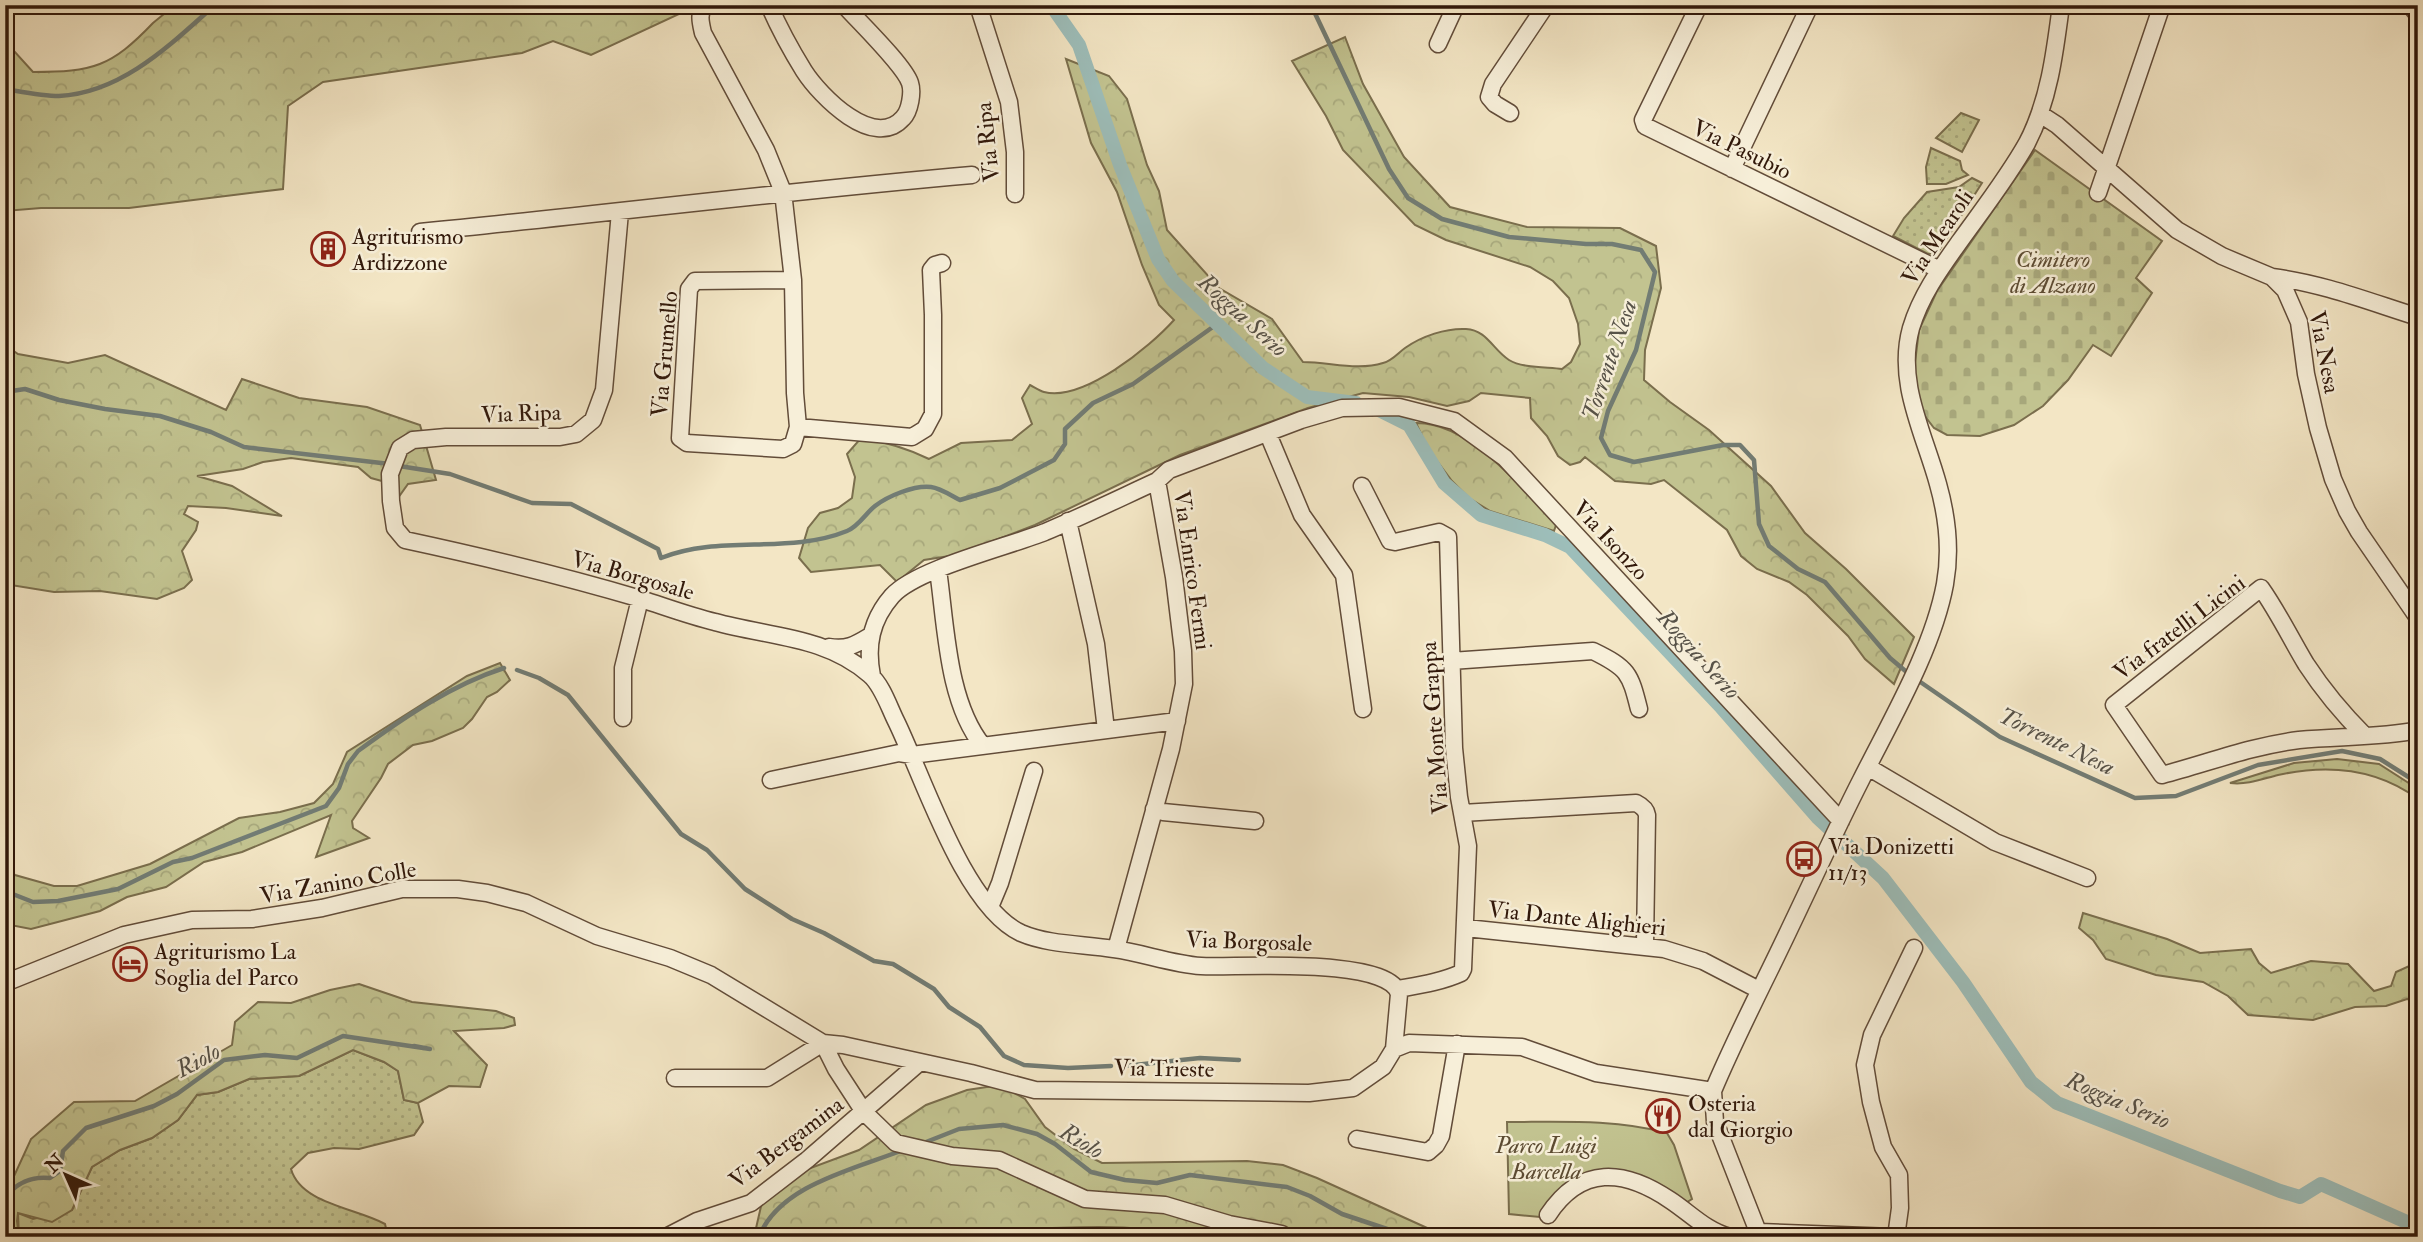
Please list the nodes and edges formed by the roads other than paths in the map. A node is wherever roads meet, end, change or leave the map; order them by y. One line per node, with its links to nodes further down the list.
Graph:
1 (704, 5): 19 (street)
2 (769, 5): 3 (street)
3 (844, 5)
4 (978, 5): 21 (street, Via Ripa)
5 (1456, 5): 13 (street)
6 (1546, 5): 14 (street)
7 (1699, 5): 16 (street, Via Pasubio)
8 (1810, 5): 16 (street)
9 (2061, 5): 15 (street, Via Mearoli)
10 (2162, 5): 17 (street)
11 (2410, 5): 12 (street)
12 (2418, 15)
13 (1438, 44)
14 (1510, 113)
15 (2040, 114): 17 (street, Via Nesa); 25 (street, Via Mearoli)
16 (1732, 169): 25 (street, Via Pasubio)
17 (2106, 169): 20 (street); 26 (street, Via Nesa)
18 (972, 175): 19 (street, Via Ripa)
19 (783, 192): 22 (street, Via Ripa); 27 (street)
20 (2098, 193)
21 (1015, 194)
22 (620, 212): 23 (street, Via Ripa); 36 (street, Via Ripa)
23 (420, 232)
24 (943, 263): 31 (street)
25 (1940, 270): 53 (street, Via Mearoli)
26 (2272, 277): 28 (street); 29 (street, Via Nesa)
27 (793, 280): 31 (street); 31 (street, Via Grumello)
28 (2328, 289): 29 (street); 30 (street)
29 (2290, 297): 39 (street, Via Nesa)
30 (2418, 317)
31 (798, 427)
32 (1268, 434): 33 (street, Via Enrico Fermi); 44 (street); 59 (street, Via Isonzo)
33 (1157, 481): 35 (street); 47 (street, Via Enrico Fermi)
34 (1362, 486): 42 (street, Via Monte Grappa)
35 (1068, 521): 37 (street); 48 (street)
36 (428, 545): 38 (street, Via Borgosale)
37 (938, 570): 40 (street); 51 (street)
38 (640, 599): 41 (street, Via Borgosale); 46 (street)
39 (2418, 618)
40 (870, 636): 41 (street, Via Borgosale); 43 (street)
41 (827, 647): 43 (street, Via Borgosale)
42 (1451, 662): 45 (street); 57 (street, Via Monte Grappa)
43 (872, 676): 52 (street, Via Borgosale)
44 (1363, 709)
45 (1639, 709)
46 (623, 718)
47 (1177, 721): 48 (street); 56 (street, Via Enrico Fermi)
48 (1106, 730): 51 (street)
49 (2418, 730): 50 (street, Via fratelli Licini)
50 (2365, 736): 50 (street, Via fratelli Licini)
51 (983, 746): 52 (street)
52 (912, 755): 55 (street); 61 (street, Via Borgosale)
53 (1868, 766): 59 (street, Via Mearoli); 60 (street)
54 (1034, 771): 61 (street)
55 (771, 780)
56 (1154, 809): 58 (street); 65 (street, Via Enrico Fermi)
57 (1462, 813): 62 (street, Via Monte Grappa); 63 (street)
58 (1255, 821)
59 (1841, 821): 68 (street, Via Mearoli)
60 (2087, 878)
61 (990, 907): 65 (street, Via Borgosale)
62 (1466, 928): 63 (street, Via Dante Alighieri); 67 (street, Via Monte Grappa)
63 (1645, 945): 68 (street, Via Dante Alighieri)
64 (1914, 948): 82 (street)
65 (1116, 949): 67 (street, Via Borgosale)
66 (5, 983): 69 (street, Via Zanino Colle)
67 (1398, 989): 71 (street)
68 (1759, 990): 74 (street, Via Mearoli)
69 (823, 1043): 72 (street, Via Zanino Colle); 73 (street); 75 (street)
70 (1457, 1044): 71 (street); 74 (street); 76 (street)
71 (1394, 1049): 72 (street, Via Trieste)
72 (920, 1062): 75 (street, Via Bergamina)
73 (675, 1078)
74 (1713, 1091): 78 (street)
75 (864, 1112): 79 (street, Via Bergamina); 80 (street)
76 (1357, 1139)
77 (1548, 1215): 81 (street)
78 (1758, 1235): 82 (street)
79 (666, 1237)
80 (1285, 1237)
81 (1730, 1237)
82 (1895, 1237)

